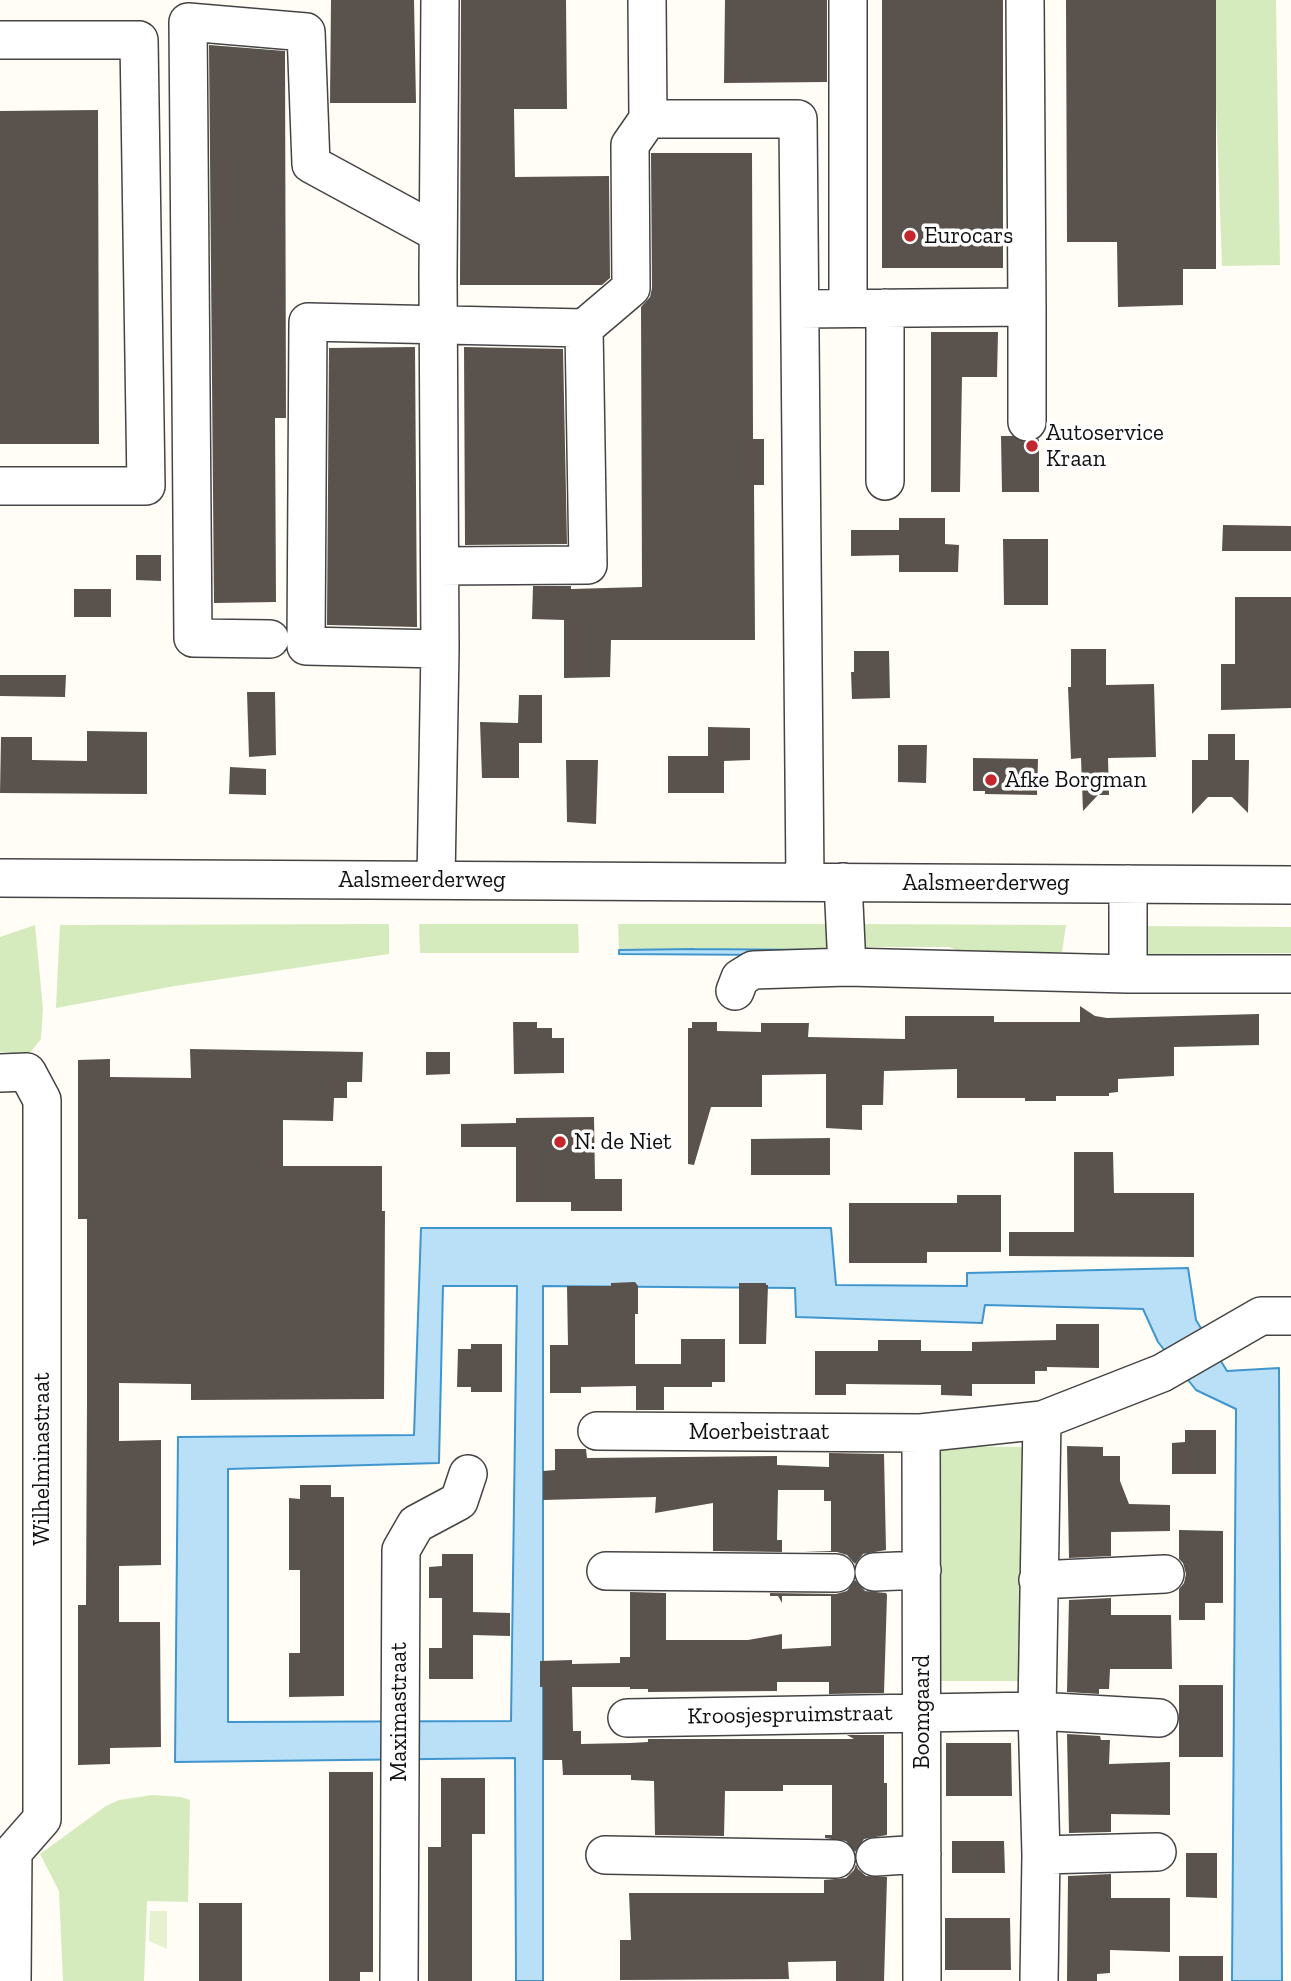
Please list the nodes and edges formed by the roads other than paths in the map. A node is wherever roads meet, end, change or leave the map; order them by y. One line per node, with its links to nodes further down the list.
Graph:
1 (440, 0): 7 (street)
2 (648, 0): 6 (street)
3 (848, 0): 11 (street)
4 (1025, 0): 8 (street)
5 (0, 40): 16 (street)
6 (648, 119): 10 (street); 13 (street)
7 (439, 233): 12 (street); 18 (street)
8 (1027, 307): 9 (street); 14 (street)
9 (885, 308): 11 (street); 15 (street)
10 (800, 309): 11 (street); 22 (street)
11 (849, 309)
12 (438, 323): 13 (street); 17 (street); 19 (street)
13 (584, 328): 17 (street)
14 (1027, 422)
15 (885, 481)
16 (0, 486)
17 (440, 566): 19 (street)
18 (270, 639)
19 (440, 649): 21 (street)
20 (0, 878): 21 (street, Aalsmeerderweg)
21 (436, 880): 22 (street, Aalsmeerderweg)
22 (805, 882): 23 (street, Aalsmeerderweg)
23 (843, 882): 24 (street, Aalsmeerderweg); 26 (street)
24 (1128, 884): 25 (street, Aalsmeerderweg); 27 (street)
25 (1291, 885)
26 (846, 967): 27 (street); 29 (street)
27 (1128, 974): 28 (street)
28 (1291, 974)
29 (735, 991)
30 (0, 1073): 46 (street, Wilhelminastraat)
31 (1291, 1316): 32 (street)
32 (1042, 1420): 34 (street); 41 (street)
33 (597, 1431): 34 (street, Moerbeistraat)
34 (921, 1433): 36 (street, Boomgaard)
35 (468, 1474): 54 (street, Maximastraat)
36 (922, 1570): 38 (street); 43 (street, Boomgaard)
37 (606, 1571): 39 (street)
38 (874, 1572)
39 (836, 1573)
40 (1165, 1574): 41 (street)
41 (1038, 1580): 42 (street)
42 (1037, 1711): 43 (street, Kroosjespruimstraat); 45 (street); 50 (street)
43 (922, 1712): 44 (street, Kroosjespruimstraat); 48 (street, Boomgaard)
44 (627, 1718)
45 (1159, 1718)
46 (7, 1852): 53 (street)
47 (1157, 1852): 50 (street)
48 (922, 1854): 51 (street); 55 (street, Boomgaard)
49 (605, 1855): 52 (street)
50 (1041, 1855): 56 (street)
51 (875, 1857)
52 (836, 1859)
53 (12, 1981)
54 (399, 1981)
55 (922, 1981)
56 (1039, 1981)

